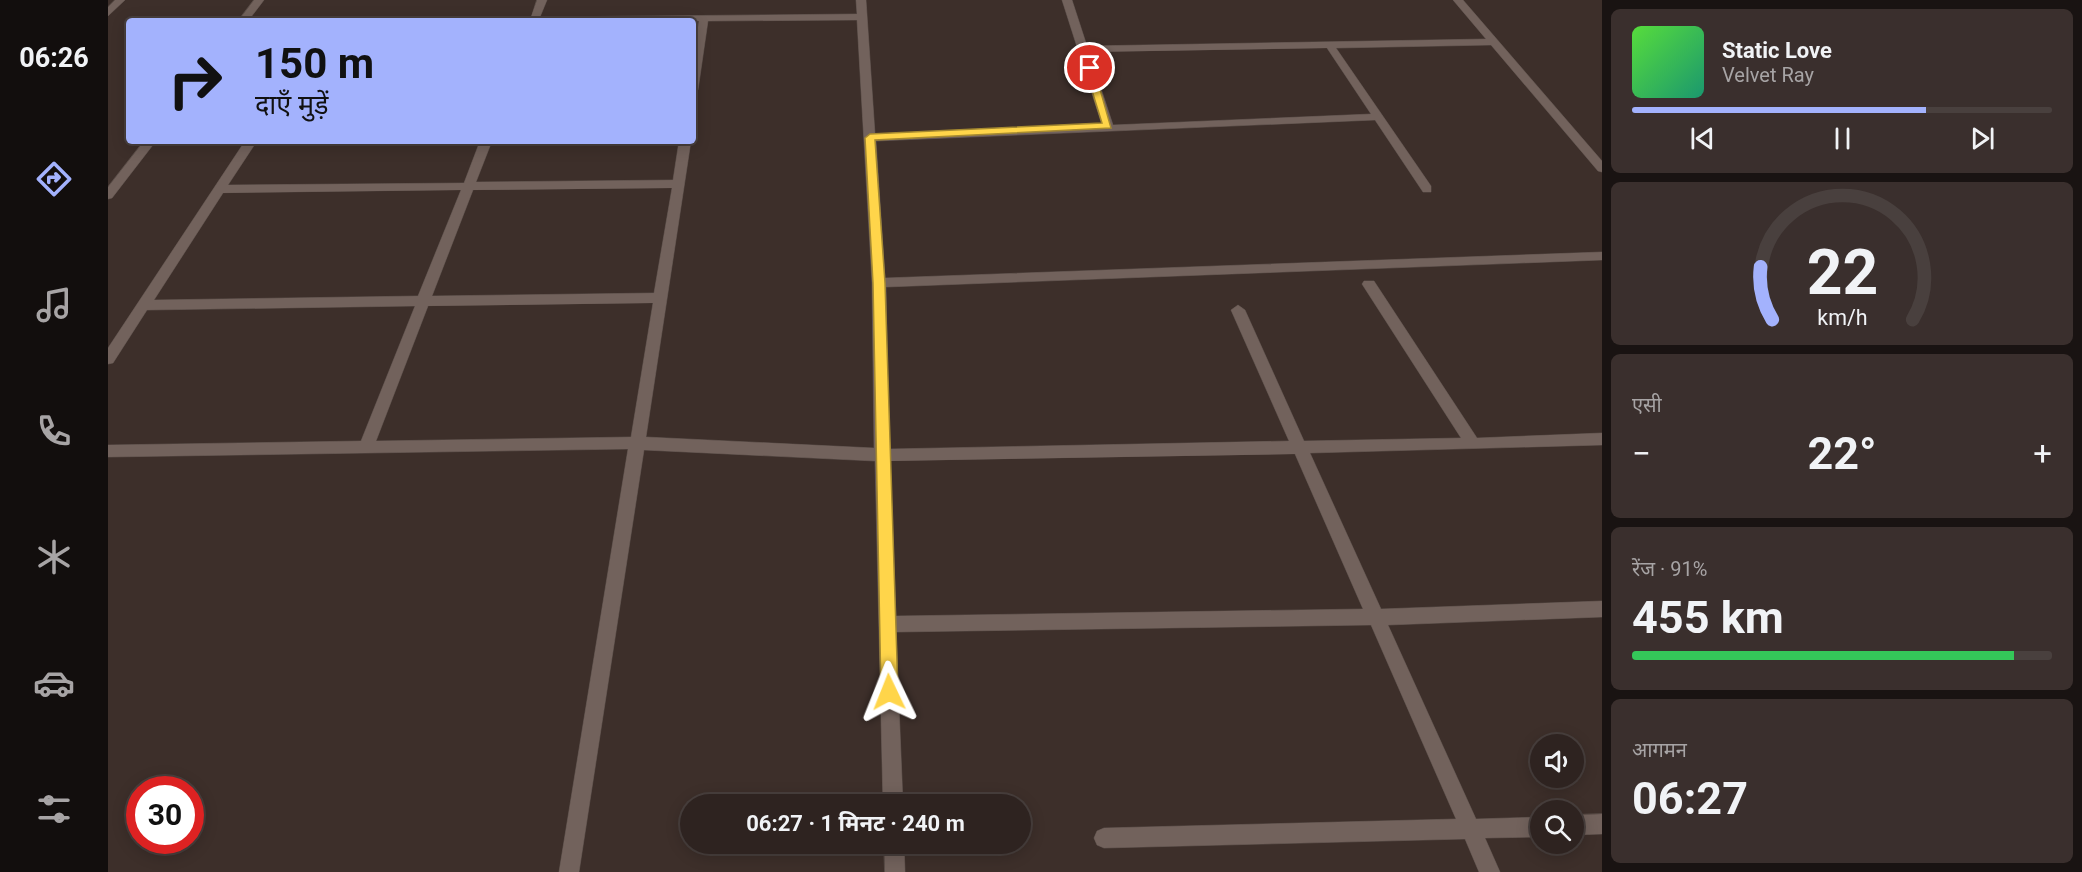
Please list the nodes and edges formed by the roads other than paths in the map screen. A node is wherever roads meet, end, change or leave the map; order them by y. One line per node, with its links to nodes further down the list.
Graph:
1 (116, 0): 8 (street)
2 (120, 0): 9 (street)
3 (259, 0): 11 (street)
4 (542, 0): 12 (street)
5 (861, 0): 10 (street)
6 (1068, 0): 17 (street)
7 (1458, 0): 15 (street)
8 (108, 6)
9 (108, 13)
10 (862, 17): 14 (street); 21 (street)
11 (245, 18)
12 (536, 18)
13 (696, 19): 14 (street)
14 (704, 19): 18 (street)
15 (1492, 42): 16 (street); 26 (street)
16 (1329, 44): 17 (street); 19 (street)
17 (1084, 49): 20 (street)
18 (696, 71)
19 (1379, 117): 20 (street); 30 (street)
20 (1108, 126): 21 (street)
21 (870, 138): 33 (street)
22 (148, 144): 31 (street)
23 (250, 144): 29 (street)
24 (485, 144): 28 (street)
25 (685, 144): 27 (street)
26 (1602, 168)
27 (678, 184): 28 (street); 35 (street)
28 (467, 187): 29 (street); 36 (street)
29 (220, 189): 37 (street)
30 (1427, 189)
31 (108, 195)
32 (1602, 256): 33 (street)
33 (879, 283): 46 (street)
34 (1369, 284): 42 (street)
35 (660, 298): 36 (street); 41 (street)
36 (423, 302): 37 (street); 43 (street)
37 (144, 305): 39 (street)
38 (1238, 310): 44 (street)
39 (108, 358)
40 (1602, 439): 42 (street)
41 (637, 443): 43 (street); 46 (street); 57 (street)
42 (1473, 444): 44 (street)
43 (366, 447): 45 (street)
44 (1298, 447): 46 (street); 48 (street)
45 (108, 451)
46 (882, 455): 49 (street)
47 (1602, 609): 48 (street)
48 (1376, 617): 49 (street); 54 (street)
49 (887, 624): 50 (street)
50 (893, 794)
51 (1602, 824): 52 (street)
52 (1584, 825)
53 (1530, 827): 54 (street)
54 (1471, 830): 55 (street); 59 (street)
55 (1104, 838)
56 (894, 854): 58 (street)
57 (568, 872)
58 (895, 872)
59 (1490, 872)

